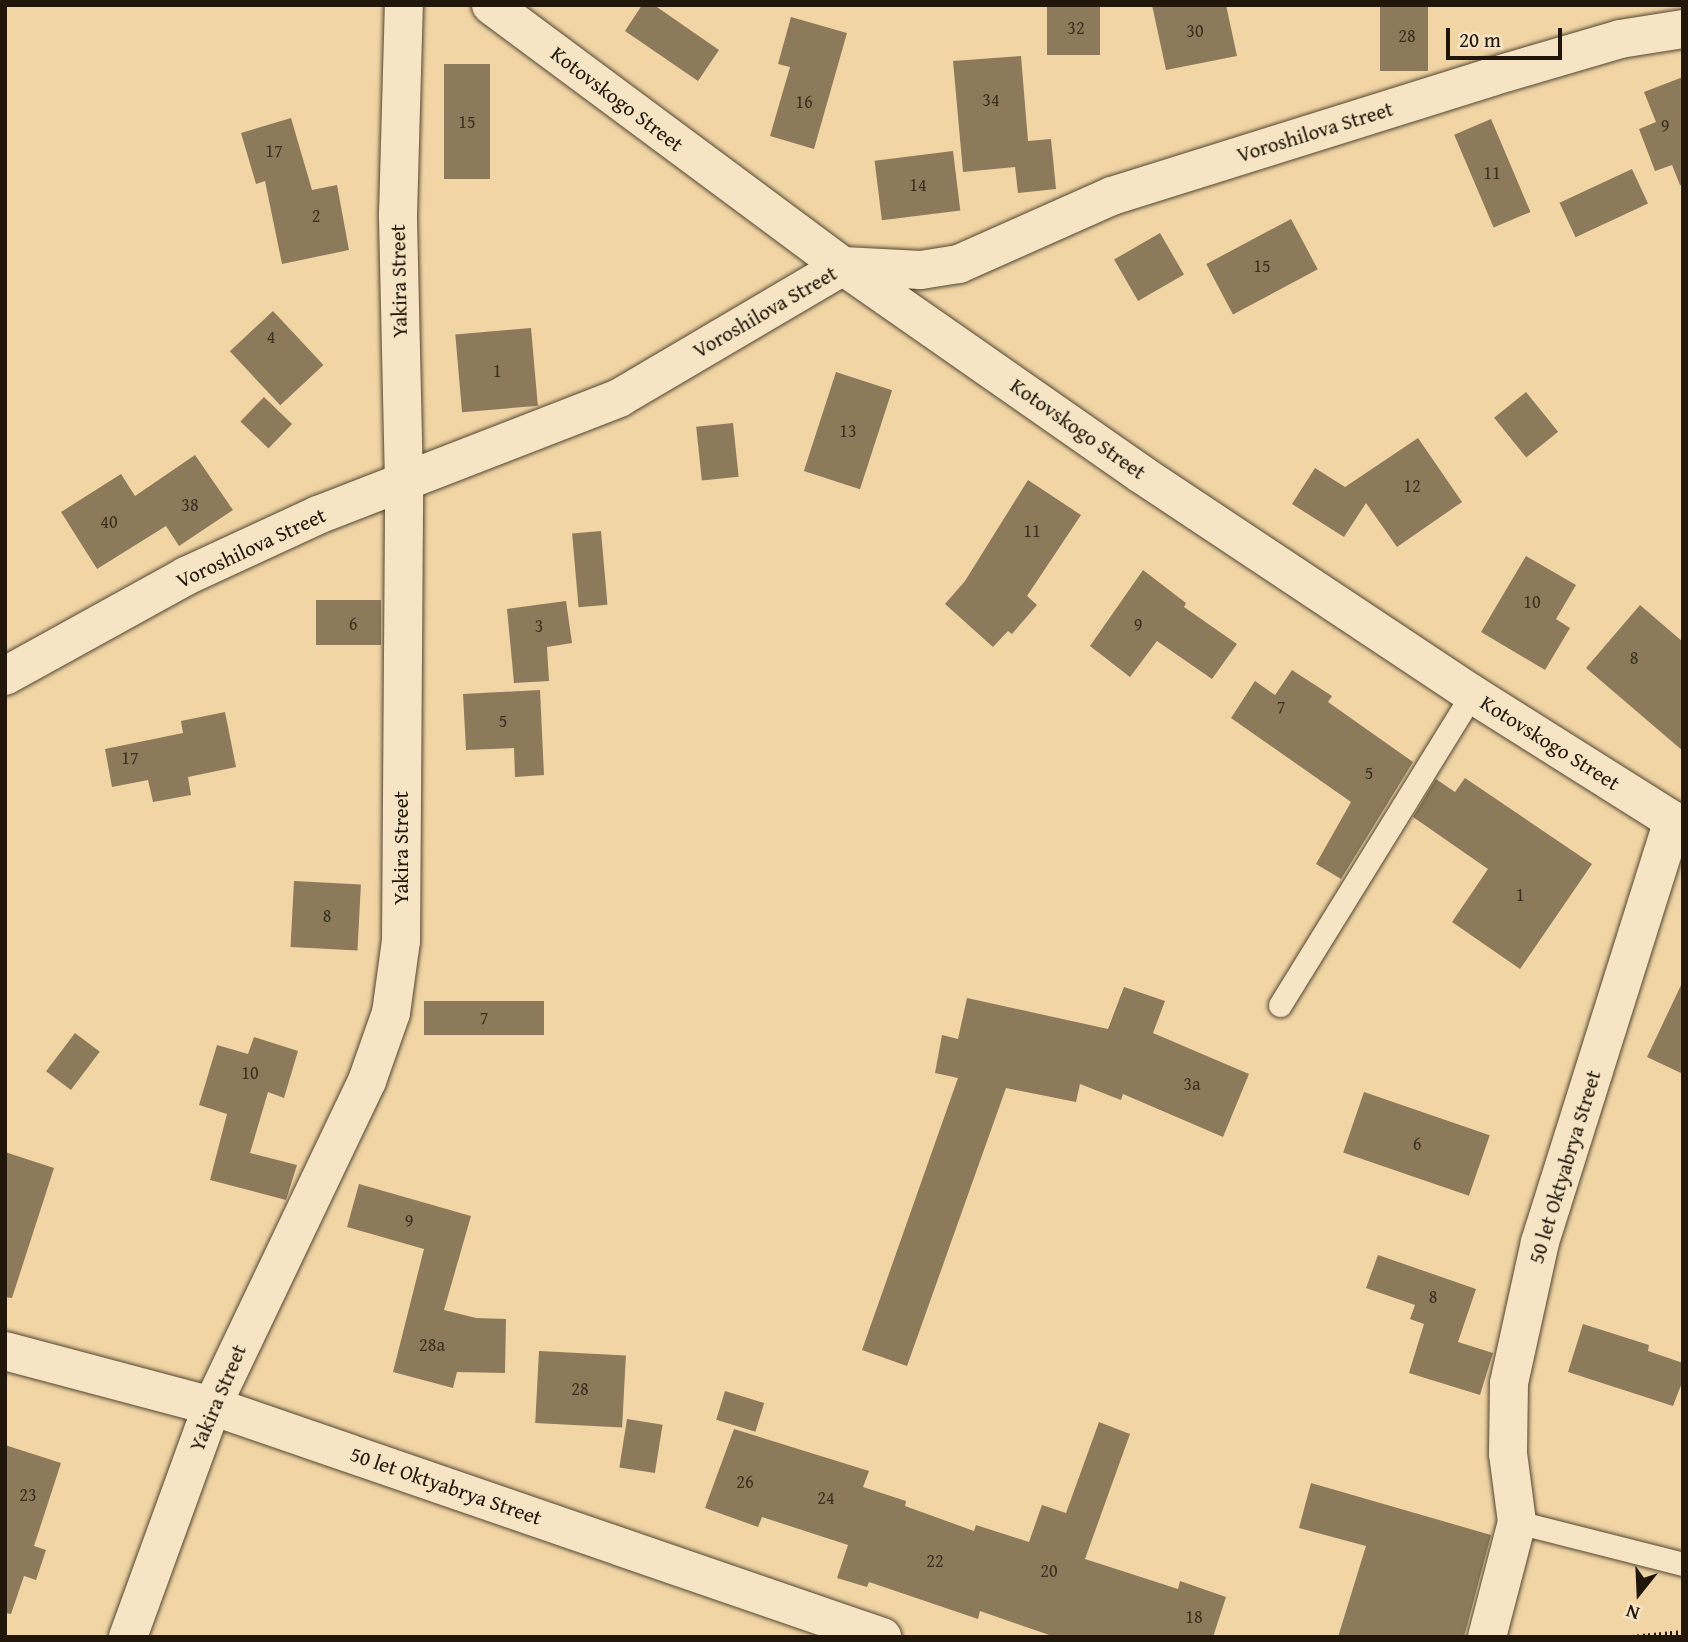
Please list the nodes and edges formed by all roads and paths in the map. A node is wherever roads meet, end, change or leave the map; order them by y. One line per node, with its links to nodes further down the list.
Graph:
1 (404, 5): 5 (street, Yakira Street)
2 (491, 5): 4 (street, Kotovskogo Street)
3 (1683, 29): 4 (street, Voroshilova Street)
4 (843, 266): 5 (street, Voroshilova Street); 7 (street, Kotovskogo Street)
5 (404, 483): 6 (street, Voroshilova Street); 11 (street, Yakira Street)
6 (5, 676)
7 (1472, 694): 8 (street, Kotovskogo Street); 9 (lane)
8 (1678, 824): 12 (street, 50 let Oktyabrya Street)
9 (1280, 1005)
10 (5, 1351): 11 (street, 50 let Oktyabrya Street)
11 (212, 1406): 15 (street, Yakira Street); 16 (street, 50 let Oktyabrya Street)
12 (1517, 1521): 13 (lane); 17 (street, 50 let Oktyabrya Street)
13 (1683, 1564)
14 (1683, 1632): 18 (path)
15 (128, 1637)
16 (882, 1637)
17 (1487, 1637)
18 (1632, 1637)

